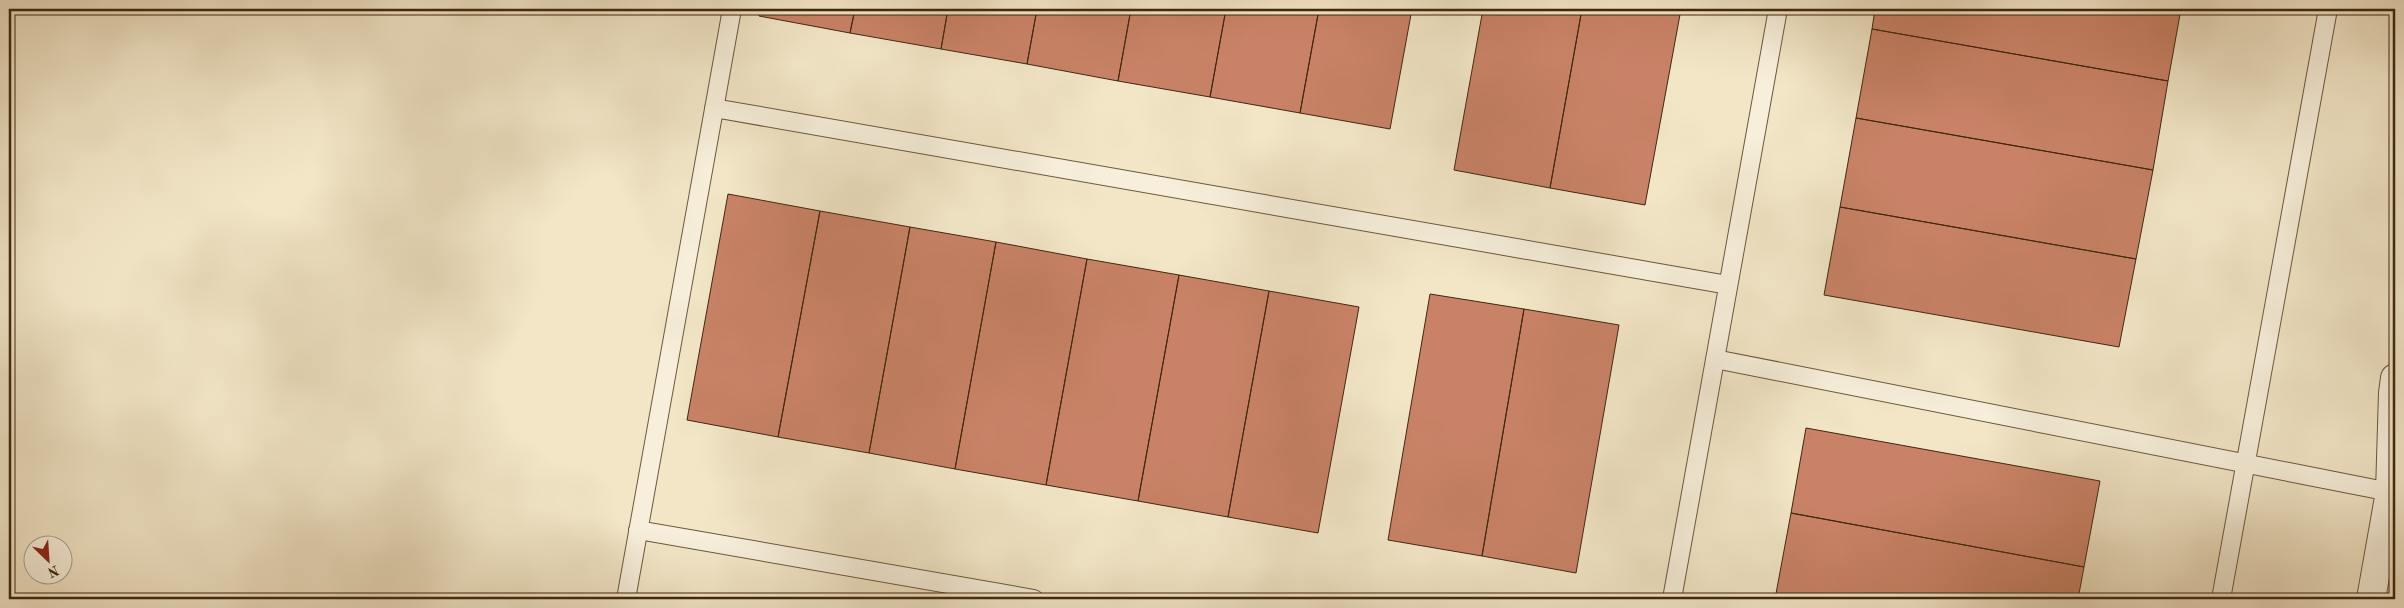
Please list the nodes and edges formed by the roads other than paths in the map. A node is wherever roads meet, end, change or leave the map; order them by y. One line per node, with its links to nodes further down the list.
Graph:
1 (732, 9): 4 (lane)
2 (1778, 9): 5 (lane)
3 (2328, 9): 8 (lane)
4 (714, 108): 5 (lane); 10 (lane)
5 (1728, 285): 6 (lane)
6 (1715, 359): 8 (lane); 13 (lane)
7 (2395, 378): 9 (street)
8 (2246, 464): 9 (lane); 14 (lane)
9 (2394, 489): 15 (street)
10 (638, 530): 11 (lane); 12 (lane)
11 (626, 599)
12 (1034, 599)
13 (1672, 599)
14 (2221, 599)
15 (2371, 599)

